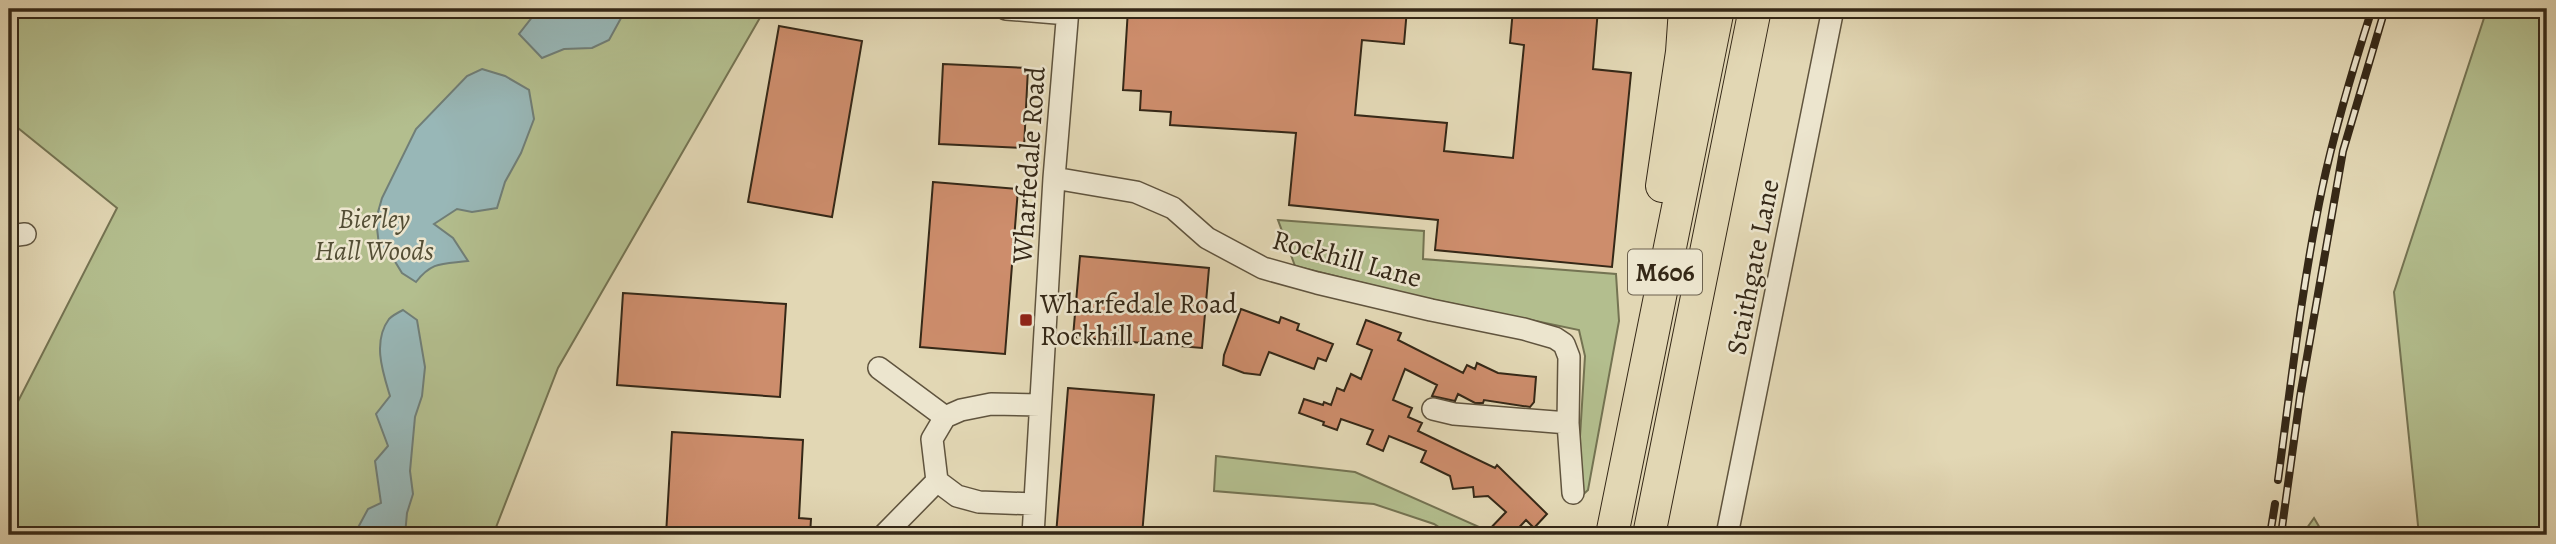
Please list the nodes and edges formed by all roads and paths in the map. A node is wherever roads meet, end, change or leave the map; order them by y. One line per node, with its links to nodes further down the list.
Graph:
1 (1006, 9): 6 (street)
2 (1685, 9): 8 (highway, M606)
3 (1718, 9): 8 (highway, M606)
4 (1755, 9): 20 (highway, M606)
5 (1833, 9): 21 (street, Staithgate Lane)
6 (1068, 12): 7 (street, Wharfedale Road)
7 (1054, 178): 10 (street, Wharfedale Road); 13 (street, Rockhill Lane)
8 (1654, 327): 19 (highway, M606)
9 (879, 368): 12 (street)
10 (1040, 405): 12 (street); 16 (street, Wharfedale Road)
11 (1433, 409): 13 (street)
12 (945, 417): 14 (street)
13 (1568, 423): 15 (street, Rockhill Lane)
14 (937, 481): 16 (street); 17 (street)
15 (1573, 492)
16 (1034, 504): 18 (street, Wharfedale Road)
17 (884, 535)
18 (1033, 535)
19 (1612, 535)
20 (1649, 535)
21 (1727, 535)

